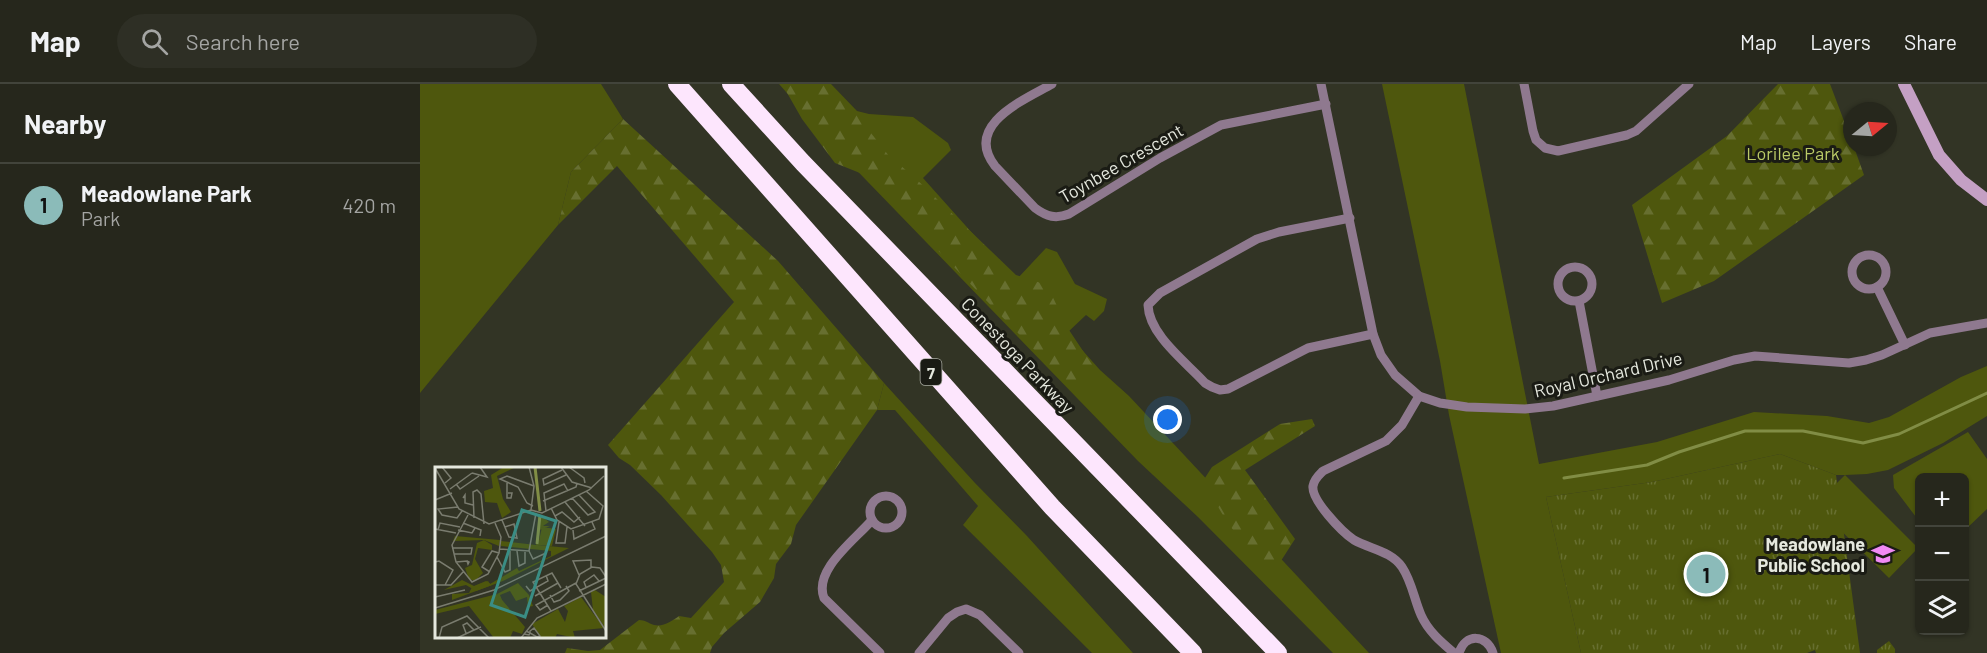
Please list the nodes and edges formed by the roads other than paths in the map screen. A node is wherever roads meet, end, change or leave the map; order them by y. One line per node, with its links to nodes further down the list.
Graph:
1 (677, 84): 22 (highway, 7)
2 (731, 84): 23 (highway, Conestoga Parkway)
3 (1052, 84): 8 (street, Toynbee Crescent)
4 (1321, 84): 8 (street, Royal Orchard Drive)
5 (1524, 84): 6 (street)
6 (1689, 84)
7 (1904, 84): 9 (street)
8 (1326, 104): 10 (street, Royal Orchard Drive)
9 (1987, 200)
10 (1350, 218): 14 (street, Royal Orchard Drive); 14 (street)
11 (1877, 287): 15 (street)
12 (1579, 301): 17 (street)
13 (1987, 323): 15 (street, Royal Orchard Drive)
14 (1373, 334): 16 (street, Royal Orchard Drive)
15 (1905, 345): 17 (street, Royal Orchard Drive)
16 (1419, 396): 17 (street, Royal Orchard Drive); 24 (street)
17 (1597, 396)
18 (872, 520): 19 (street)
19 (880, 653)
20 (919, 653): 21 (street)
21 (1019, 653)
22 (1193, 653)
23 (1278, 653)
24 (1454, 653)
25 (1460, 653): 26 (street)
26 (1493, 653)

